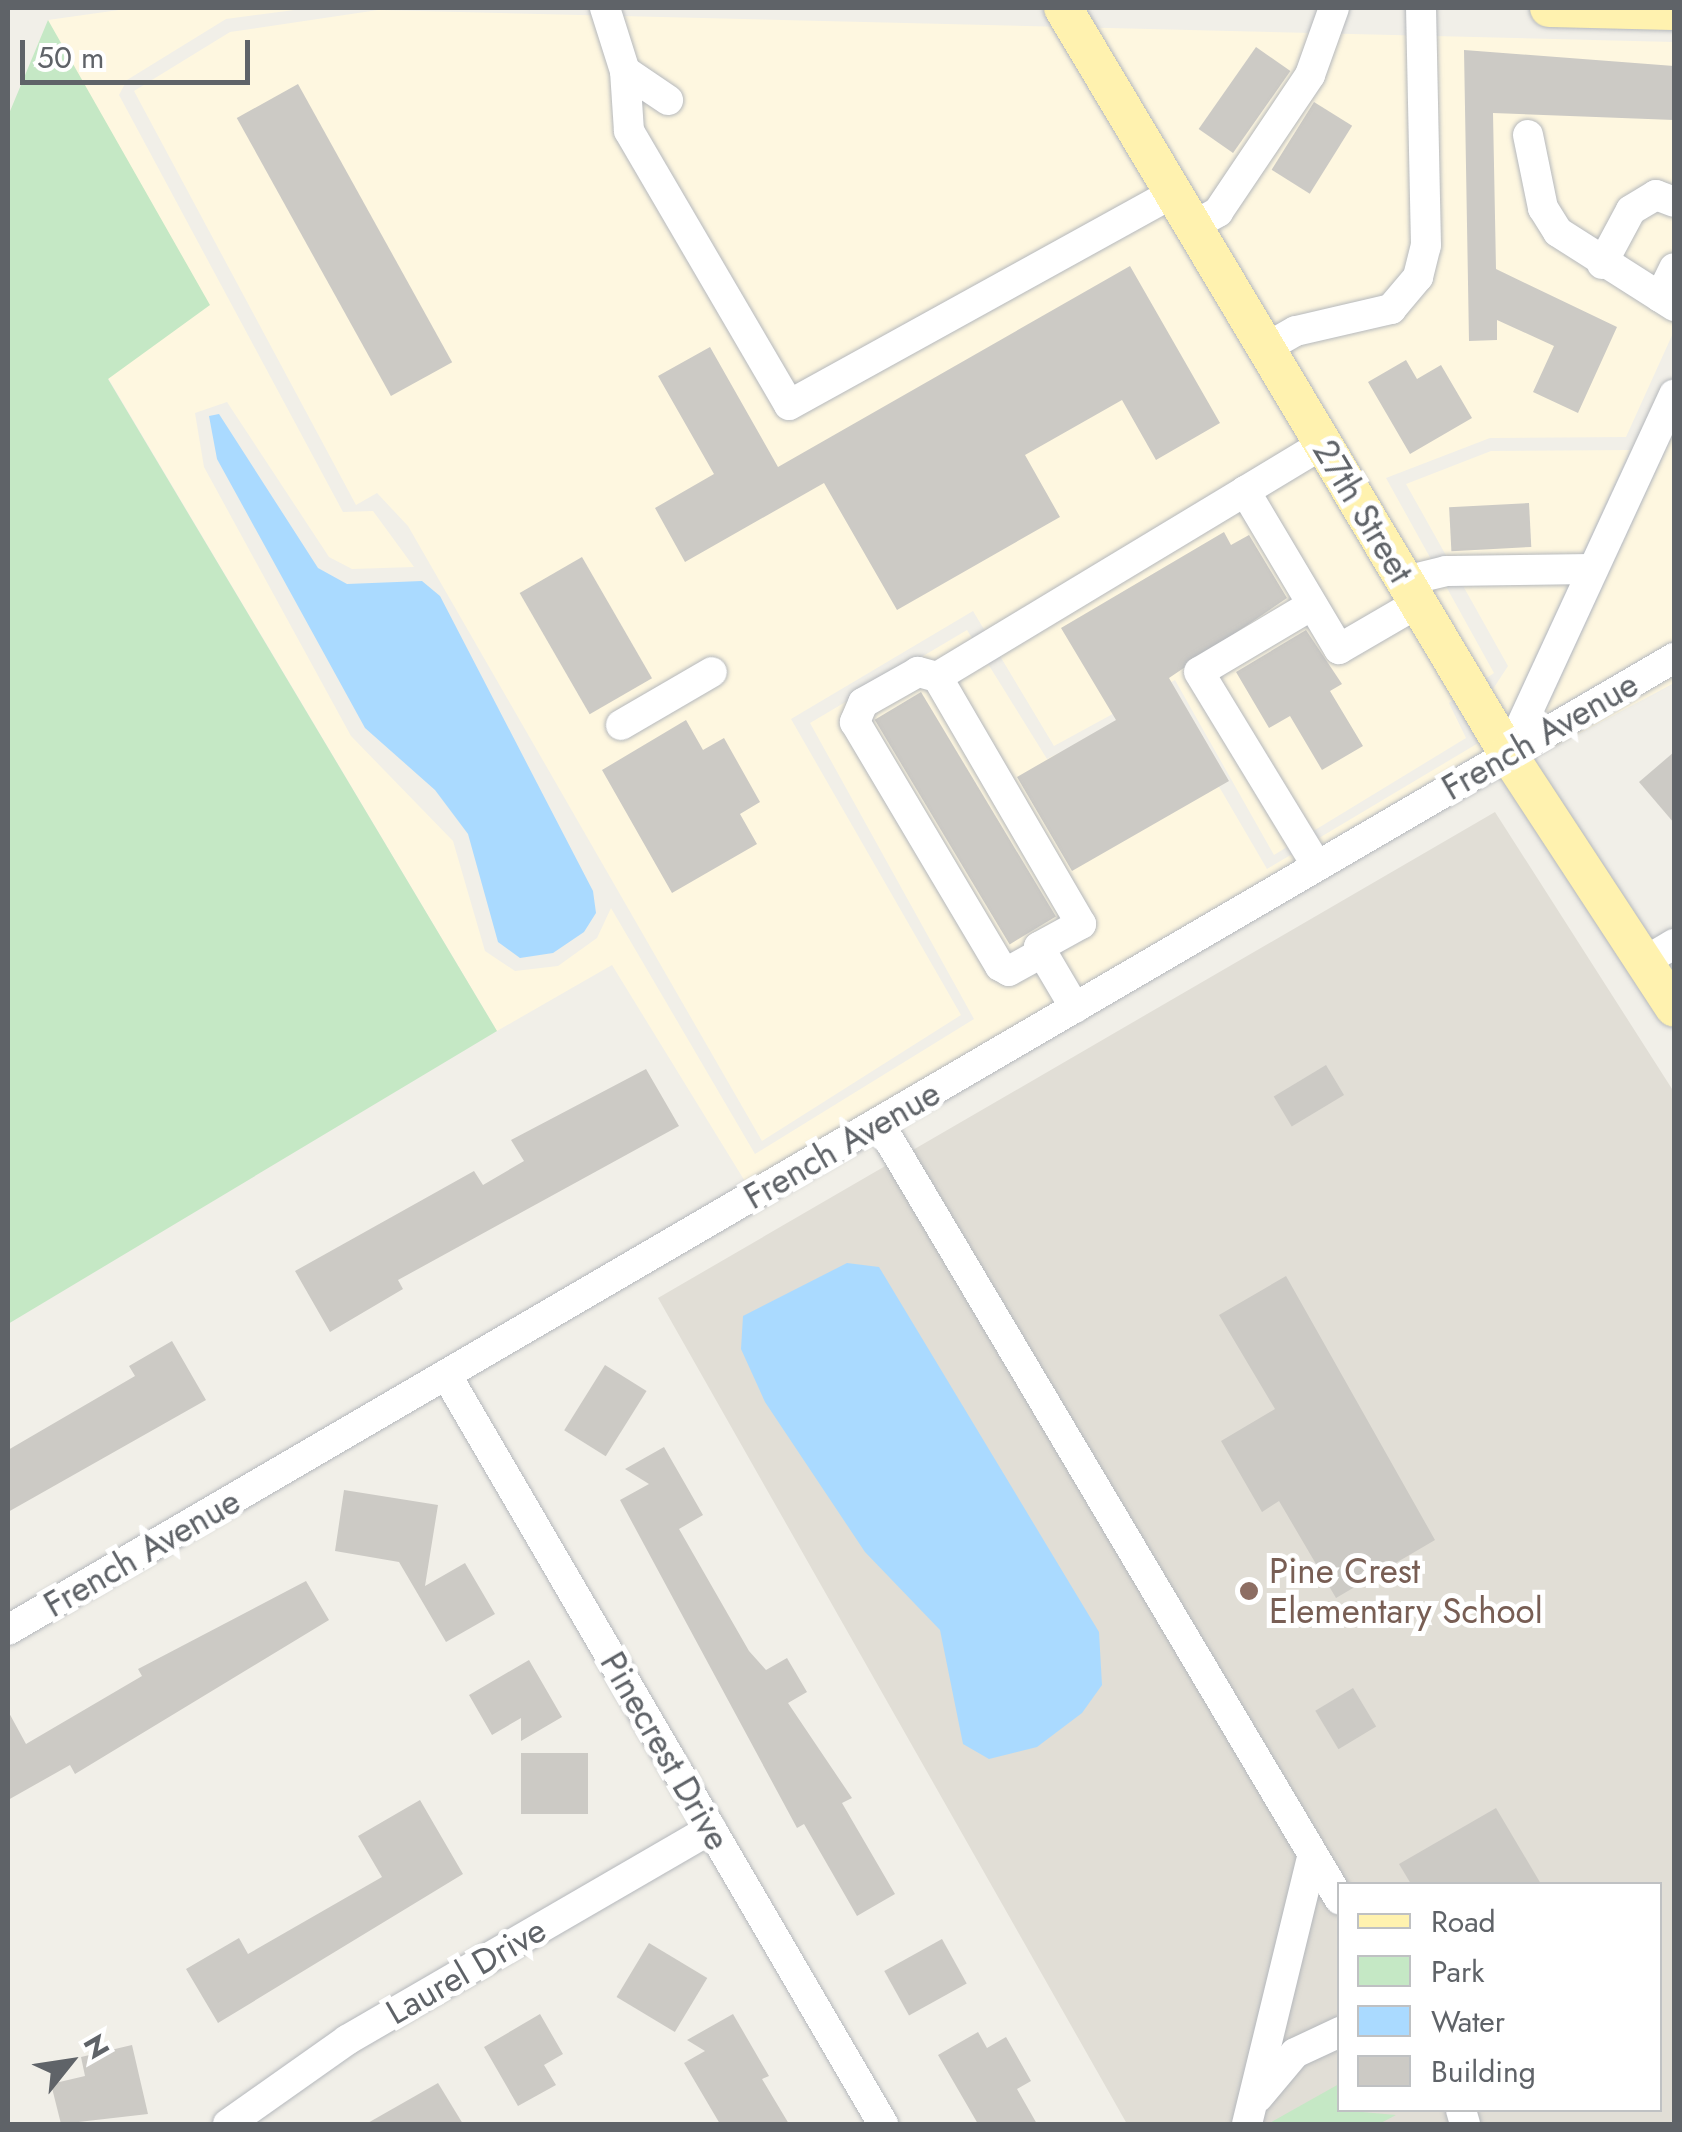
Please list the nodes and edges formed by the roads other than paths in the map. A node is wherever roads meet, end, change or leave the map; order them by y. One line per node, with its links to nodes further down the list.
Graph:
1 (605, 8): 7 (street)
2 (1063, 8): 10 (main road, 27th Street)
3 (1334, 8): 12 (street)
4 (1421, 8): 16 (street)
5 (1548, 8): 6 (main road)
6 (1674, 11)
7 (625, 71): 8 (street); 10 (street)
8 (668, 100)
9 (1528, 135): 13 (street)
10 (1173, 193): 12 (main road, 27th Street)
11 (1674, 202): 13 (street)
12 (1193, 226): 16 (main road, 27th Street)
13 (1602, 264): 15 (street)
14 (1674, 268): 15 (street)
15 (1667, 301)
16 (1266, 348): 18 (main road, 27th Street)
17 (1674, 394): 20 (street)
18 (1323, 444): 19 (street); 21 (main road, 27th Street)
19 (1245, 491): 22 (street); 25 (street)
20 (1593, 570): 21 (street); 27 (street)
21 (1411, 592): 22 (street); 27 (main road, 27th Street)
22 (1312, 604): 28 (street)
23 (1674, 658): 27 (street, French Avenue)
24 (712, 672): 26 (street)
25 (938, 677): 29 (street); 29 (street)
26 (622, 724)
27 (1508, 754): 28 (street, French Avenue); 30 (main road, 27th Street)
28 (1316, 866): 31 (street, French Avenue)
29 (1043, 952): 31 (street)
30 (1659, 953): 32 (main road, 27th Street)
31 (1075, 1008): 33 (street, French Avenue)
32 (1674, 1008)
33 (879, 1123): 34 (street, French Avenue); 37 (street)
34 (447, 1376): 35 (street, French Avenue); 36 (street, Pinecrest Drive)
35 (8, 1630)
36 (711, 1829): 41 (street, Laurel Drive); 42 (street, Pinecrest Drive)
37 (1311, 1861): 38 (street); 40 (street)
38 (1337, 1896)
39 (1337, 2033): 40 (street)
40 (1249, 2115)
41 (228, 2124)
42 (883, 2124)

